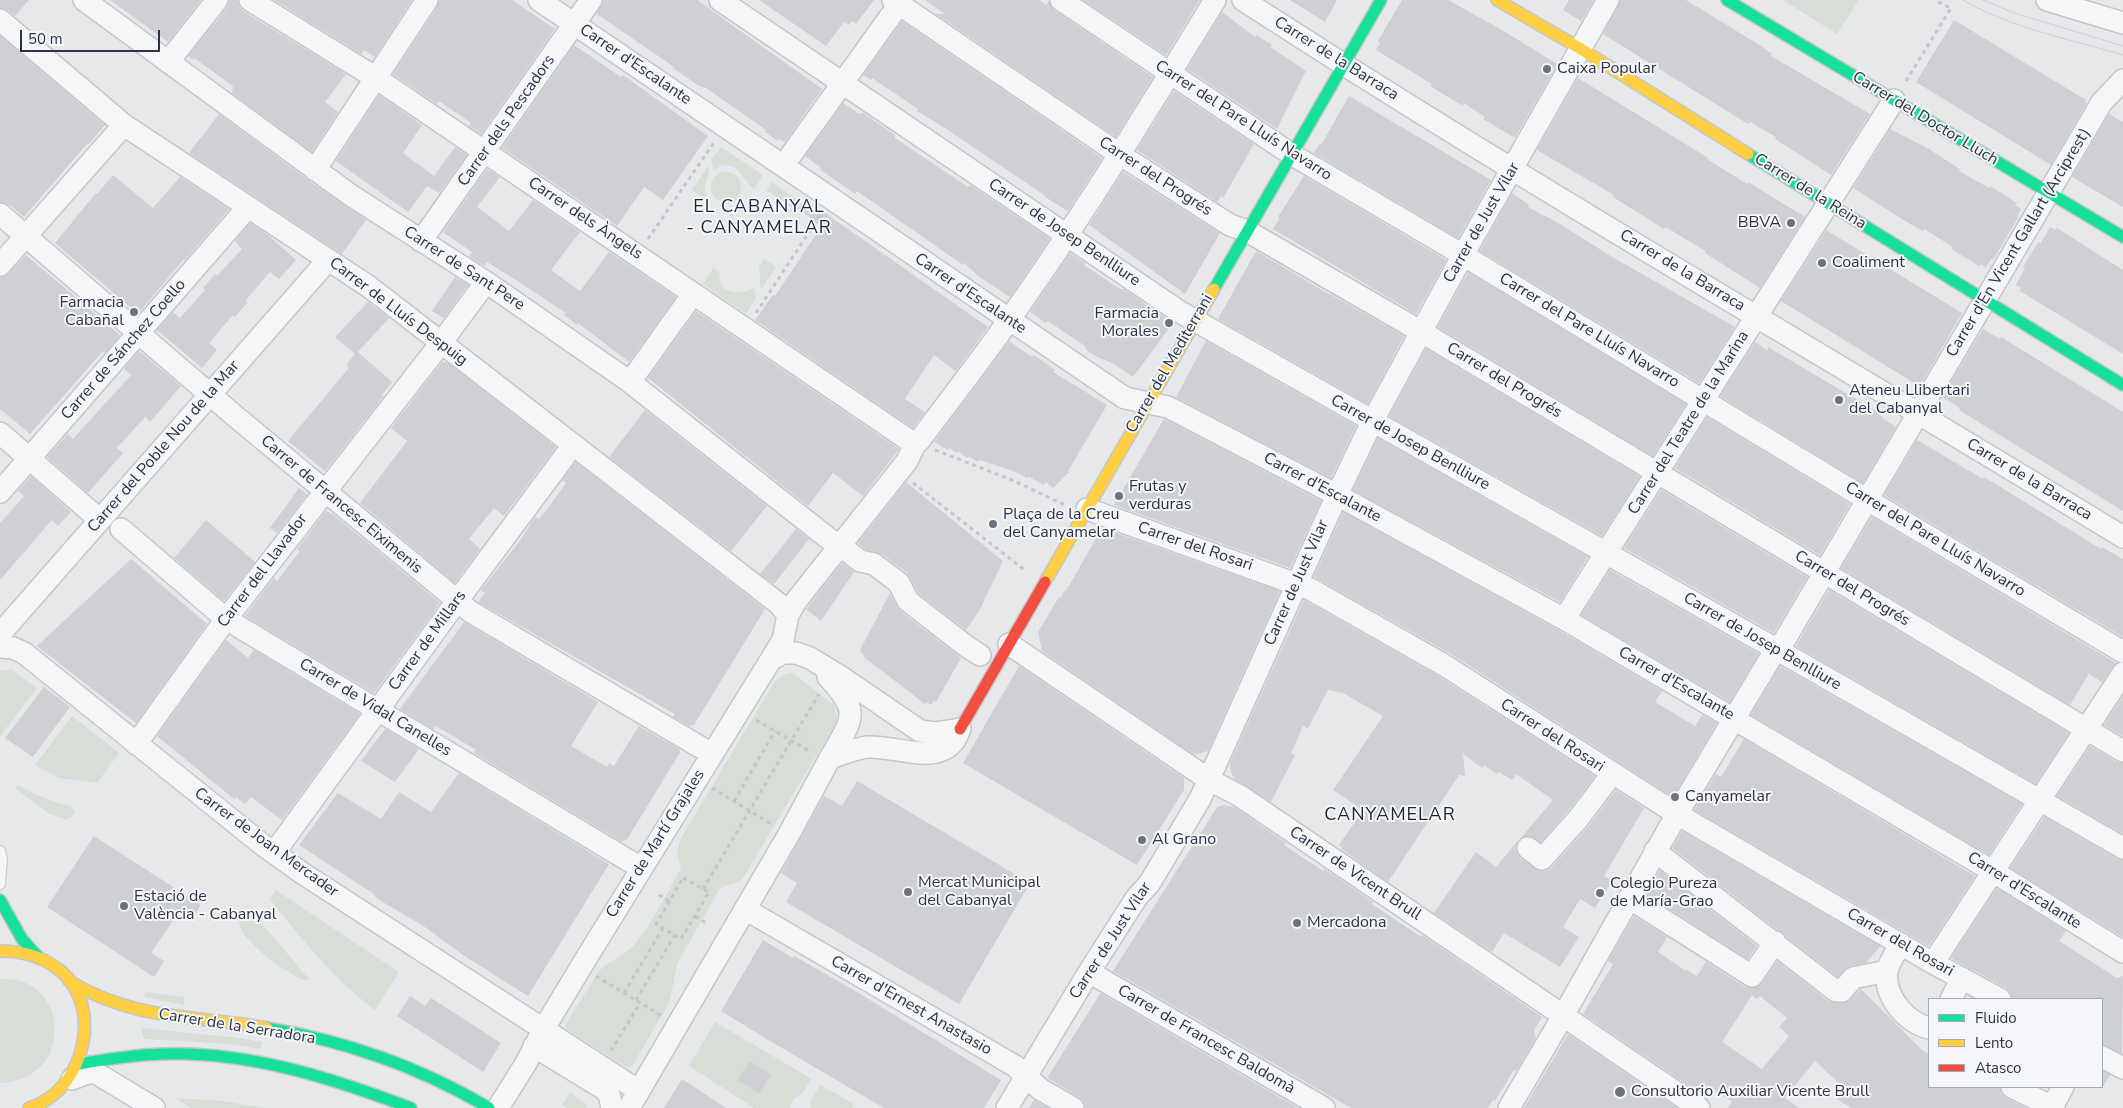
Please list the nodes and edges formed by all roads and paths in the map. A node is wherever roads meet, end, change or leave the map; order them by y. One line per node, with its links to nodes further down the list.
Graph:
1 (84, 0): 22 (street, Carrer de Sant Pere)
2 (218, 0): 22 (street)
3 (250, 0): 25 (street, Carrer dels Àngels)
4 (426, 0): 25 (street)
5 (539, 0): 20 (street, Carrer d'Escalante)
6 (591, 0): 20 (street, Carrer dels Pescadors)
7 (720, 0): 26 (street, Carrer de Josep Benlliure)
8 (1061, 0): 24 (street, Carrer del Pare Lluís Navarro)
9 (1215, 0): 24 (street)
10 (1243, 0): 23 (street, Carrer de la Barraca)
11 (1381, 0): 23 (street, Carrer del Mediterrani)
12 (1497, 0): 21 (street, Carrer de la Reina)
13 (1608, 0): 21 (street, Carrer de Just Vilar)
14 (1727, 0): 28 (street, Carrer del Doctor Lluch)
15 (1934, 0): 28 (path)
16 (2047, 0): 19 (street)
17 (898, 1): 26 (street); 32 (street, Carrer del Progrés)
18 (0, 20): 29 (street, Carrer de Lluís Despuig)
19 (2123, 23)
20 (575, 24): 31 (street, Carrer dels Pescadors); 55 (street, Carrer d'Escalante)
21 (1581, 49): 35 (street, Carrer de Just Vilar); 38 (street, Carrer de la Reina)
22 (168, 62): 36 (street, Carrer de Sant Pere)
23 (1344, 65): 33 (street, Carrer del Mediterrani); 35 (street, Carrer de la Barraca)
24 (1170, 74): 32 (street); 33 (street, Carrer del Pare Lluís Navarro)
25 (376, 78): 31 (street, Carrer dels Àngels); 36 (street)
26 (843, 83): 34 (street); 43 (street, Carrer de Josep Benlliure)
27 (2121, 86): 37 (street, Carrer d'En Vicent Gallart (Arciprest))
28 (1894, 100): 37 (street, Carrer del Doctor Lluch); 38 (street, Carrer del Teatre de la Marina)
29 (124, 125): 39 (street, Carrer de Lluís Despuig); 44 (street)
30 (717, 139): 47 (path)
31 (485, 152): 46 (street, Carrer dels Pescadors); 47 (street, Carrer dels Àngels)
32 (1120, 154): 42 (street, Carrer del Progrés); 43 (street)
33 (1291, 154): 42 (street, Carrer del Mediterrani); 48 (street, Carrer del Pare Lluís Navarro)
34 (790, 155)
35 (1512, 169): 48 (street, Carrer de Just Vilar); 54 (street, Carrer de la Barraca)
36 (315, 170): 46 (street, Carrer de Sant Pere)
37 (2049, 192): 45 (street, Carrer del Doctor Lluch); 53 (street, Carrer d'En Vicent Gallart (Arciprest))
38 (1828, 204): 53 (street, Carrer de la Reina); 54 (street, Carrer del Teatre de la Marina)
39 (248, 207): 49 (street, Carrer de Lluís Despuig); 59 (street, Carrer de Sánchez Coello)
40 (823, 211): 57 (path)
41 (0, 214): 44 (street, Carrer de Francesc Eiximenis)
42 (1247, 231): 56 (street, Carrer del Mediterrani); 58 (street, Carrer del Progrés)
43 (1066, 235): 55 (street); 56 (street, Carrer de Josep Benlliure)
44 (25, 236): 50 (street); 59 (street, Carrer de Francesc Eiximenis)
45 (2123, 237)
46 (421, 241): 51 (street, Carrer de Sant Pere)
47 (637, 254): 52 (street, Carrer dels Àngels)
48 (1462, 255): 58 (street, Carrer de Just Vilar); 64 (street, Carrer del Pare Lluís Navarro)
49 (328, 260): 60 (street, Carrer de Lluís Despuig); 63 (street, Carrer del Poble Nou de la Mar)
50 (0, 265)
51 (486, 282): 60 (street, Carrer del Llavador); 61 (street, Carrer de Sant Pere)
52 (693, 294): 57 (street, Carrer dels Àngels); 61 (street)
53 (1985, 299): 62 (street, Carrer de la Reina); 66 (street, Carrer d'En Vicent Gallart (Arciprest))
54 (1757, 316): 64 (street, Carrer del Teatre de la Marina); 66 (street, Carrer de la Barraca)
55 (1008, 320): 65 (street, Carrer d'Escalante); 69 (street)
56 (1195, 321): 65 (street, Carrer del Mediterrani); 67 (street, Carrer de Josep Benlliure)
57 (744, 330): 69 (street, Carrer dels Àngels)
58 (1420, 332): 67 (street, Carrer de Just Vilar); 72 (street, Carrer del Progrés)
59 (139, 334): 63 (street, Carrer de Francesc Eiximenis); 71 (street, Carrer de Sánchez Coello)
60 (441, 343): 74 (street, Carrer del Llavador); 88 (street, Carrer de Lluís Despuig)
61 (630, 382): 82 (street, Carrer de Sant Pere)
62 (2123, 385)
63 (210, 395): 74 (street, Carrer de Francesc Eiximenis); 79 (street, Carrer del Poble Nou de la Mar)
64 (1703, 400): 72 (street, Carrer del Teatre de la Marina); 77 (street, Carrer del Pare Lluís Navarro)
65 (1148, 404): 76 (street, Carrer d'Escalante); 78 (street, Carrer del Mediterrani)
66 (1919, 413): 77 (street, Carrer d'En Vicent Gallart (Arciprest)); 81 (street, Carrer de la Barraca)
67 (1372, 422): 76 (street, Carrer de Just Vilar); 83 (street, Carrer de Josep Benlliure)
68 (0, 433): 71 (street)
69 (920, 444): 78 (path); 82 (street)
70 (565, 456): 87 (street, Carrer de Millars)
71 (29, 459): 75 (street, Carrer de Sánchez Coello); 79 (street)
72 (1657, 473): 83 (street, Carrer del Teatre de la Marina); 85 (street, Carrer del Progrés)
73 (912, 482): 84 (path)
74 (325, 490): 87 (street, Carrer de Francesc Eiximenis); 90 (street, Carrer del Llavador)
75 (0, 492)
76 (1337, 495): 86 (street, Carrer de Just Vilar); 89 (street, Carrer d'Escalante)
77 (1866, 499): 85 (street, Carrer d'En Vicent Gallart (Arciprest)); 95 (street, Carrer del Pare Lluís Navarro)
78 (1087, 509): 86 (street, Carrer del Rosari); 92 (street, Carrer del Mediterrani)
79 (100, 520): 91 (street, Carrer del Poble Nou de la Mar)
80 (121, 529): 90 (street, Carrer de Vidal Canelles)
81 (2123, 537)
82 (842, 548): 88 (street); 96 (street, Carrer de Sant Pere)
83 (1606, 553): 89 (street, Carrer del Teatre de la Marina); 94 (street, Carrer de Josep Benlliure)
84 (1028, 572)
85 (1824, 572): 94 (street, Carrer d'En Vicent Gallart (Arciprest)); 105 (street, Carrer del Progrés)
86 (1297, 583): 112 (street, Carrer del Rosari); 113 (street, Carrer de Just Vilar)
87 (456, 601): 101 (street, Carrer de Millars); 110 (street, Carrer de Francesc Eiximenis)
88 (788, 615): 98 (street, Carrer de Martí Grajales)
89 (1564, 619): 103 (street, Carrer d'Escalante)
90 (226, 620): 101 (street, Carrer de Vidal Canelles); 108 (street, Carrer del Llavador)
91 (0, 634)
92 (1008, 644): 104 (street, Carrer del Mediterrani); 113 (street, Carrer de Vicent Brull)
93 (0, 647): 108 (street, Carrer de Joan Mercader)
94 (1776, 649): 103 (street, Carrer d'En Vicent Gallart (Arciprest)); 116 (street, Carrer de Josep Benlliure)
95 (2123, 652)
96 (980, 655)
97 (810, 658): 98 (street); 104 (street); 111 (street)
98 (772, 659): 110 (street, Carrer de Martí Grajales)
99 (2123, 673): 105 (street)
100 (822, 689): 107 (path)
101 (378, 710): 124 (street, Carrer de Millars); 125 (street, Carrer de Vidal Canelles)
102 (749, 716): 106 (path)
103 (1734, 718): 118 (street, Carrer d'En Vicent Gallart (Arciprest)); 126 (street, Carrer d'Escalante)
104 (960, 729): 111 (street)
105 (2087, 730): 109 (street, Carrer del Progrés); 116 (street)
106 (775, 731): 107 (path); 115 (path)
107 (792, 740): 111 (path); 117 (path)
108 (136, 744): 124 (street, Carrer de Joan Mercader)
109 (2123, 751)
110 (712, 754): 125 (street, Carrer de Martí Grajales)
111 (822, 756): 133 (street)
112 (1612, 774): 118 (street, Carrer del Rosari); 120 (street)
113 (1208, 778): 145 (street, Carrer de Just Vilar); 153 (street, Carrer de Vicent Brull)
114 (707, 785): 115 (path)
115 (734, 801): 117 (path)
116 (2041, 801): 121 (street, Carrer de Josep Benlliure); 126 (street)
117 (750, 811): 119 (path); 128 (path)
118 (1677, 814): 123 (street, Carrer d'En Vicent Gallart (Arciprest)); 139 (street, Carrer del Rosari)
119 (778, 828)
120 (1528, 848)
121 (2123, 848)
122 (0, 851): 127 (lane)
123 (1655, 851): 130 (street, Carrer d'En Vicent Gallart (Arciprest)); 138 (street)
124 (274, 853): 156 (street, Carrer de Joan Mercader)
125 (641, 868): 156 (street, Carrer de Martí Grajales)
126 (1994, 872): 141 (street, Carrer d'Escalante); 143 (street)
127 (0, 884)
128 (703, 889): 132 (path); 134 (path)
129 (659, 895): 132 (path)
130 (1629, 898): 138 (street); 153 (street, Carrer d'En Vicent Gallart (Arciprest))
131 (0, 900): 142 (street)
132 (669, 901): 136 (path)
133 (745, 909): 161 (street, Carrer d'Ernest Anastasio); 164 (street)
134 (695, 916): 135 (path); 137 (path)
135 (706, 923)
136 (663, 928): 137 (path); 149 (path)
137 (674, 935): 152 (path)
138 (1775, 942): 144 (street)
139 (1901, 944): 143 (street, Carrer del Rosari); 144 (street)
140 (0, 951): 142 (street)
141 (2123, 952)
142 (39, 958): 148 (street)
143 (1933, 963): 147 (street, Carrer del Rosari)
144 (1887, 971): 155 (street)
145 (1089, 972): 161 (street, Carrer de Just Vilar); 174 (street, Carrer de Francesc Baldomà)
146 (592, 974): 149 (path)
147 (1962, 978): 150 (street); 151 (street, Carrer del Rosari)
148 (69, 981): 160 (street); 169 (street, Carrer de la Serradora)
149 (624, 993): 152 (path)
150 (1952, 998)
151 (1998, 998)
152 (638, 1001): 154 (path); 158 (path)
153 (1563, 1016): 175 (street, Carrer d'En Vicent Gallart (Arciprest)); 176 (street, Carrer de Vicent Brull)
154 (666, 1018)
155 (1928, 1027)
156 (538, 1038): 164 (street); 170 (street, Carrer de Martí Grajales); 171 (street)
157 (2103, 1058): 159 (street)
158 (606, 1060)
159 (2123, 1068)
160 (74, 1072): 166 (street); 167 (street); 168 (street, Carrer de la Serradora)
161 (1026, 1077): 172 (street, Carrer de Just Vilar); 173 (street, Carrer d'Ernest Anastasio)
162 (2014, 1088): 165 (street)
163 (2062, 1088): 165 (street)
164 (634, 1099)
165 (2053, 1107)
166 (29, 1108)
167 (154, 1108)
168 (411, 1108)
169 (489, 1108)
170 (498, 1108)
171 (612, 1108)
172 (1007, 1108)
173 (1073, 1108)
174 (1324, 1108)
175 (1509, 1108)
176 (1699, 1108)

